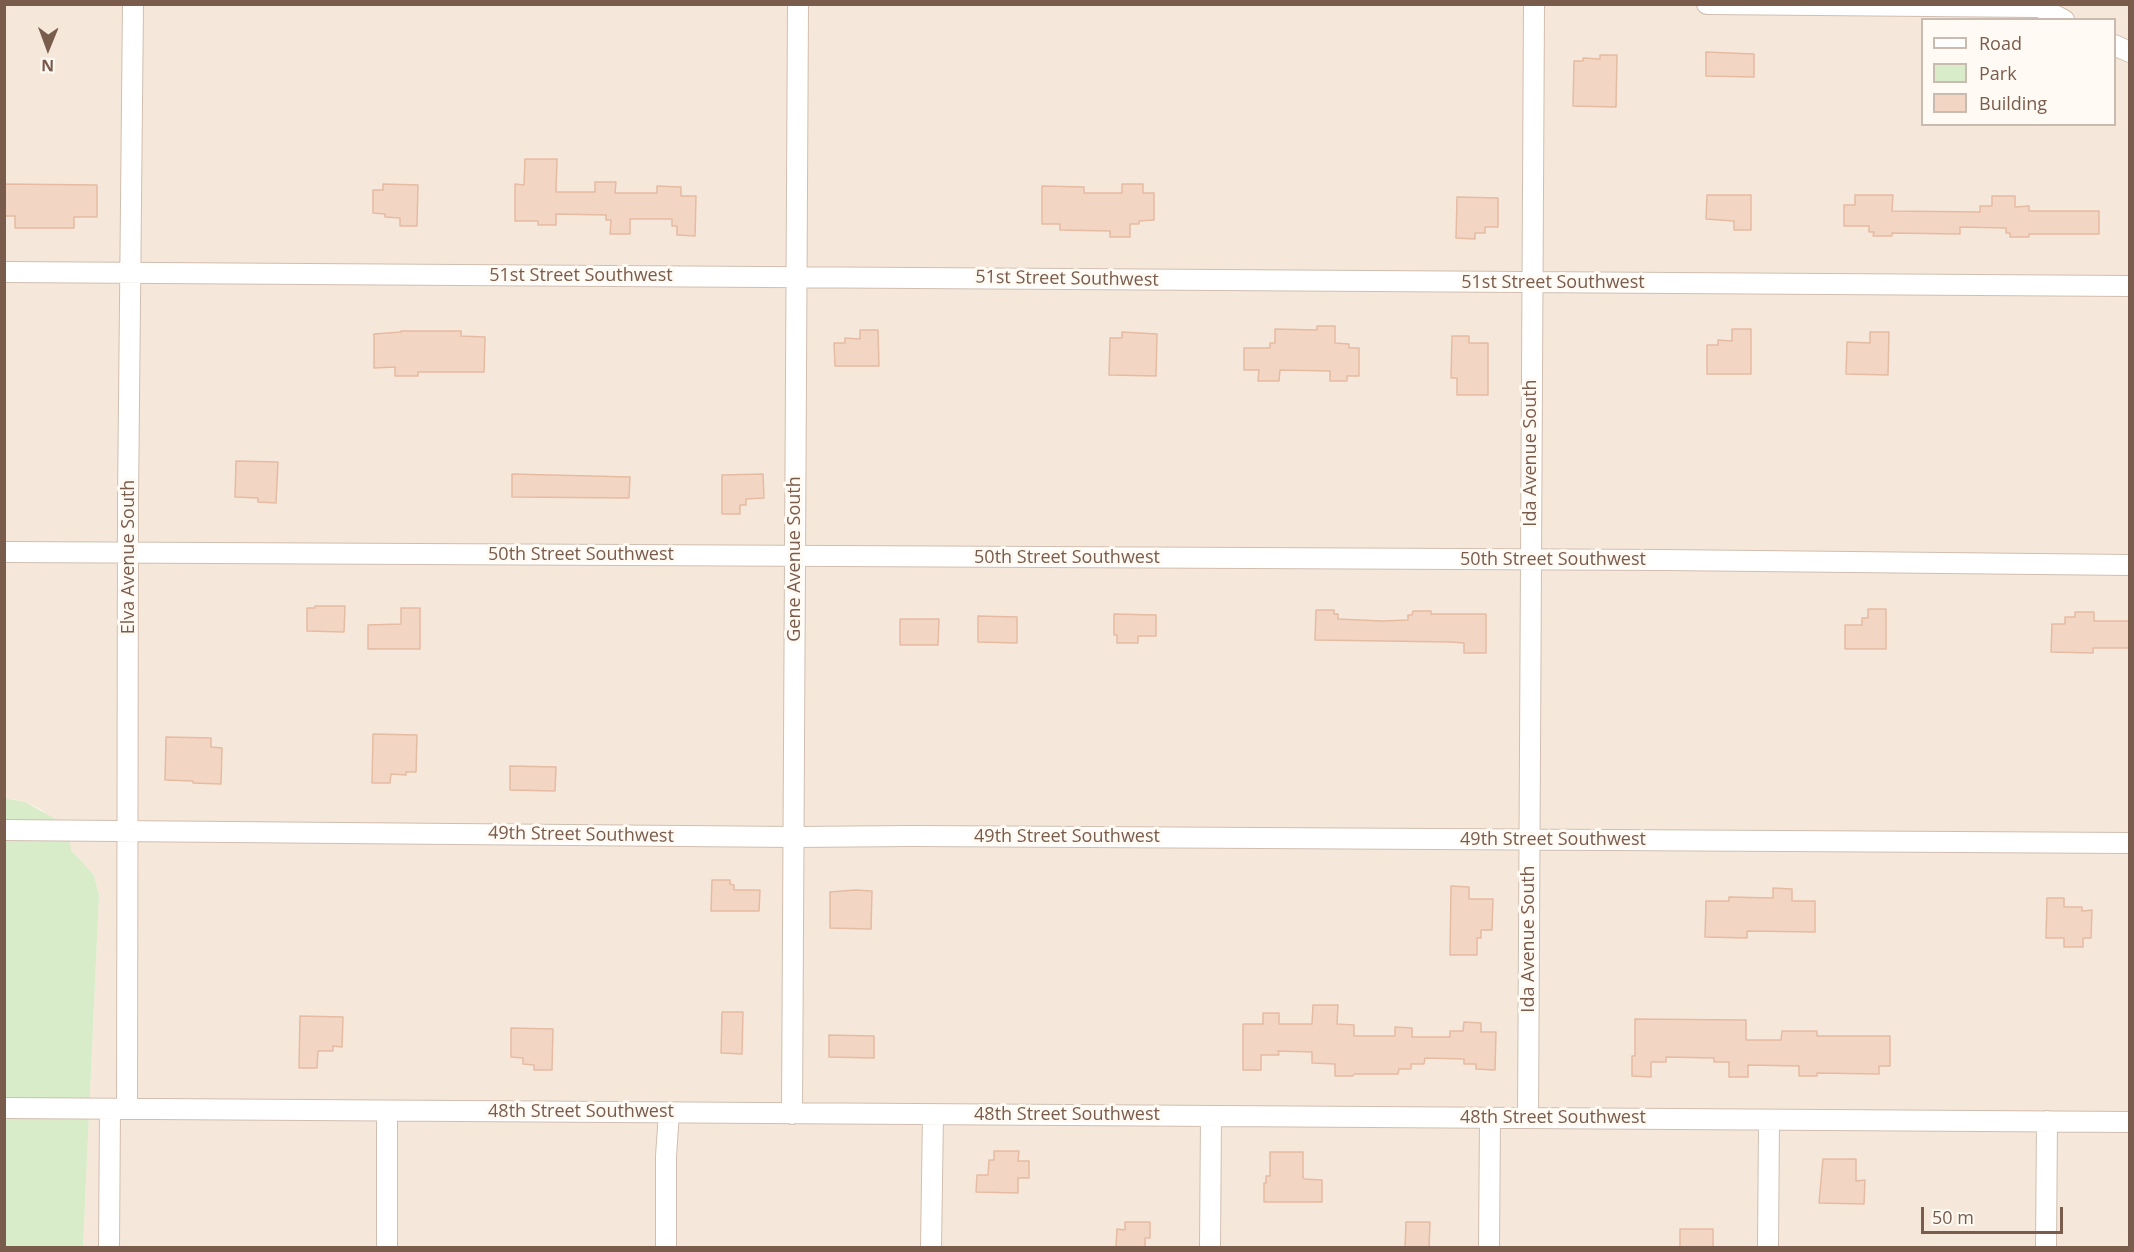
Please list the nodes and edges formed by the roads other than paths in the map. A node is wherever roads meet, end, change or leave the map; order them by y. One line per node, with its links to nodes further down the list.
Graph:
1 (133, 4): 9 (street, Elva Avenue South)
2 (798, 4): 11 (street, Gene Avenue South)
3 (1534, 4): 12 (street, Ida Avenue South)
4 (1707, 4): 5 (street)
5 (2036, 6): 6 (street)
6 (2060, 18)
7 (2116, 45): 8 (street)
8 (2130, 52)
9 (130, 272): 10 (street, 51st Street Southwest); 11 (street, 51st Street Southwest); 15 (street, Elva Avenue South)
10 (4, 273)
11 (797, 276): 12 (street, 51st Street Southwest); 16 (street, Gene Avenue South)
12 (1532, 283): 13 (street, 51st Street Southwest); 17 (street, Ida Avenue South)
13 (2130, 286)
14 (4, 552): 15 (street, 50th Street Southwest)
15 (129, 553): 16 (street, 50th Street Southwest); 20 (street, Elva Avenue South)
16 (795, 557): 17 (street, 50th Street Southwest); 21 (street, Gene Avenue South)
17 (1530, 561): 18 (street, 50th Street Southwest); 22 (street, Ida Avenue South)
18 (2130, 565)
19 (4, 830): 20 (street, 49th Street Southwest)
20 (127, 831): 21 (street, 49th Street Southwest); 25 (street, Elva Avenue South)
21 (794, 837): 22 (street, 49th Street Southwest); 28 (street, Gene Avenue South)
22 (1529, 840): 23 (street, 49th Street Southwest); 32 (street, Ida Avenue South)
23 (2130, 843)
24 (4, 1108): 25 (street, 48th Street Southwest)
25 (118, 1109): 26 (street, 48th Street Southwest); 36 (street, Elva Avenue South)
26 (387, 1112): 27 (street, 48th Street Southwest); 37 (street)
27 (669, 1113): 28 (street, 48th Street Southwest); 38 (street)
28 (792, 1113): 29 (street, 48th Street Southwest)
29 (933, 1114): 30 (street, 48th Street Southwest); 39 (street)
30 (1210, 1116): 31 (street, 48th Street Southwest); 40 (street)
31 (1490, 1118): 32 (street, 48th Street Southwest); 41 (street)
32 (1527, 1118): 33 (street, 48th Street Southwest)
33 (1769, 1120): 34 (street, 48th Street Southwest); 42 (street)
34 (2048, 1121): 35 (street, 48th Street Southwest); 43 (street)
35 (2130, 1122)
36 (109, 1248)
37 (387, 1248)
38 (666, 1248)
39 (931, 1248)
40 (1210, 1248)
41 (1489, 1248)
42 (1768, 1248)
43 (2046, 1248)

